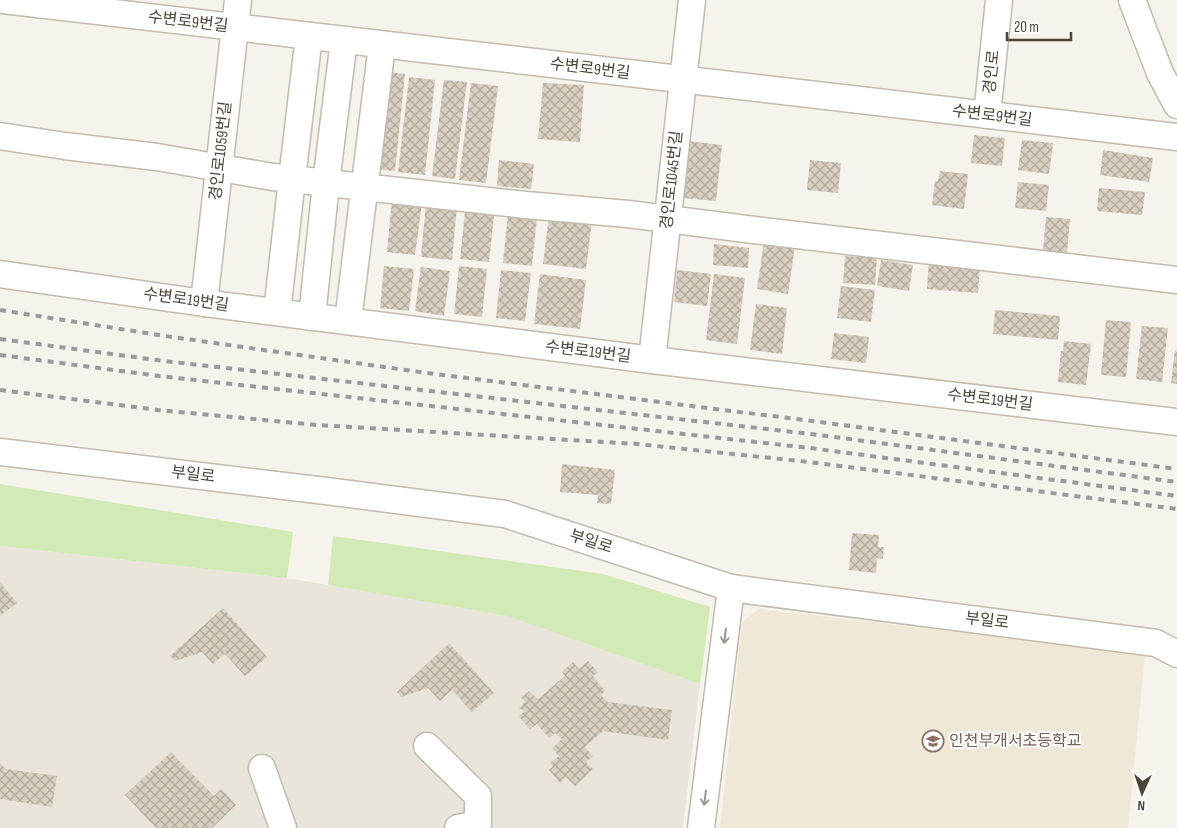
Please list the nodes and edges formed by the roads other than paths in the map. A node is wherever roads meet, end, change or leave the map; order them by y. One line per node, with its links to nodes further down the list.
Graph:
1 (3, 0): 6 (street, 수변로9번길)
2 (238, 0): 6 (street, 경인로1059번길)
3 (692, 0): 10 (street, 경인로1045번길)
4 (999, 0): 12 (street, 경인로)
5 (1132, 0): 11 (street)
6 (235, 27): 7 (street, 수변로9번길); 15 (street, 경인로1059번길)
7 (309, 36): 8 (street, 수변로9번길); 16 (street)
8 (344, 40): 9 (street, 수변로9번길); 17 (street)
9 (382, 44): 10 (street, 수변로9번길); 18 (street)
10 (684, 80): 12 (street, 수변로9번길); 19 (street, 경인로1045번길)
11 (1177, 105)
12 (987, 115): 14 (street, 수변로9번길)
13 (0, 136): 15 (street)
14 (1177, 137)
15 (219, 168): 16 (street); 22 (street, 경인로1059번길)
16 (292, 179): 17 (street); 23 (street)
17 (326, 183): 18 (street); 24 (street)
18 (364, 187): 19 (street); 25 (street)
19 (668, 220): 21 (street); 26 (street, 경인로1045번길)
20 (0, 274): 22 (street, 수변로19번길)
21 (1177, 280)
22 (204, 303): 23 (street, 수변로19번길)
23 (277, 312): 24 (street, 수변로19번길)
24 (312, 317): 25 (street, 수변로19번길)
25 (348, 321): 26 (street, 수변로19번길)
26 (652, 360): 27 (street, 수변로19번길)
27 (1177, 422)
28 (0, 452): 29 (street, 부일로)
29 (731, 588): 30 (street, 부일로); 35 (street, one-way to 35)
30 (1177, 654)
31 (427, 746): 34 (street)
32 (262, 768): 33 (street)
33 (283, 828)
34 (458, 828)
35 (701, 828)

